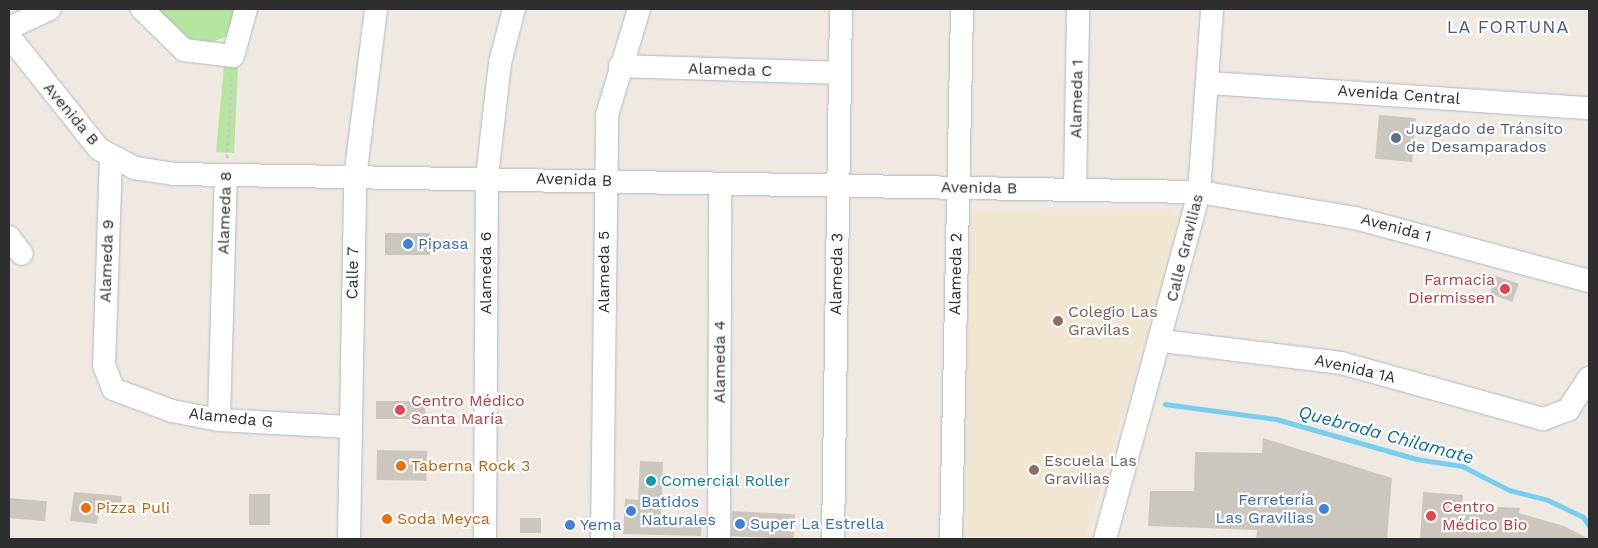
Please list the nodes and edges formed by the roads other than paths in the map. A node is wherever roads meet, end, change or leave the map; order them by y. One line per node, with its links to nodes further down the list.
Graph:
1 (50, 9): 11 (street)
2 (142, 9): 3 (street)
3 (246, 9)
4 (376, 9): 19 (street, Calle 7)
5 (514, 9): 20 (street, Alameda 6)
6 (640, 9): 13 (street, Alameda 5)
7 (841, 9): 14 (street, Alameda 3)
8 (962, 9): 24 (street, Alameda 2)
9 (1078, 9): 25 (street, Alameda 1)
10 (1212, 9): 15 (street, Calle Gravilias)
11 (9, 28)
12 (9, 36): 17 (street, Avenida B)
13 (620, 66): 14 (street, Alameda C); 21 (street, Alameda 5)
14 (840, 73): 23 (street, Alameda 3)
15 (1209, 83): 16 (street, Avenida Central); 26 (street, Calle Gravilias)
16 (1589, 108)
17 (111, 157): 18 (street, Avenida B); 29 (street, Alameda 9)
18 (226, 176): 19 (street, Avenida B); 31 (street, Alameda 8)
19 (355, 178): 20 (street, Avenida B); 32 (street, Calle 7)
20 (486, 178): 21 (street, Avenida B); 34 (street, Alameda 6)
21 (604, 181): 22 (street, Avenida B); 35 (street, Alameda 5)
22 (720, 185): 23 (street, Avenida B); 36 (street, Alameda 4)
23 (839, 187): 24 (street, Avenida B); 37 (street, Alameda 3)
24 (958, 188): 25 (street, Avenida B); 38 (street, Alameda 2)
25 (1075, 189): 26 (street, Avenida B)
26 (1199, 192): 27 (street, Avenida 1); 28 (street, Calle Gravilias)
27 (1589, 281)
28 (1162, 341): 30 (street, Avenida 1A); 39 (street, Calle Gravilias)
29 (104, 365): 31 (street, Alameda G)
30 (1589, 378)
31 (219, 420): 32 (street, Alameda G)
32 (350, 427): 33 (street, Calle 7)
33 (349, 539)
34 (484, 539)
35 (602, 539)
36 (719, 539)
37 (833, 539)
38 (951, 539)
39 (1105, 539)

